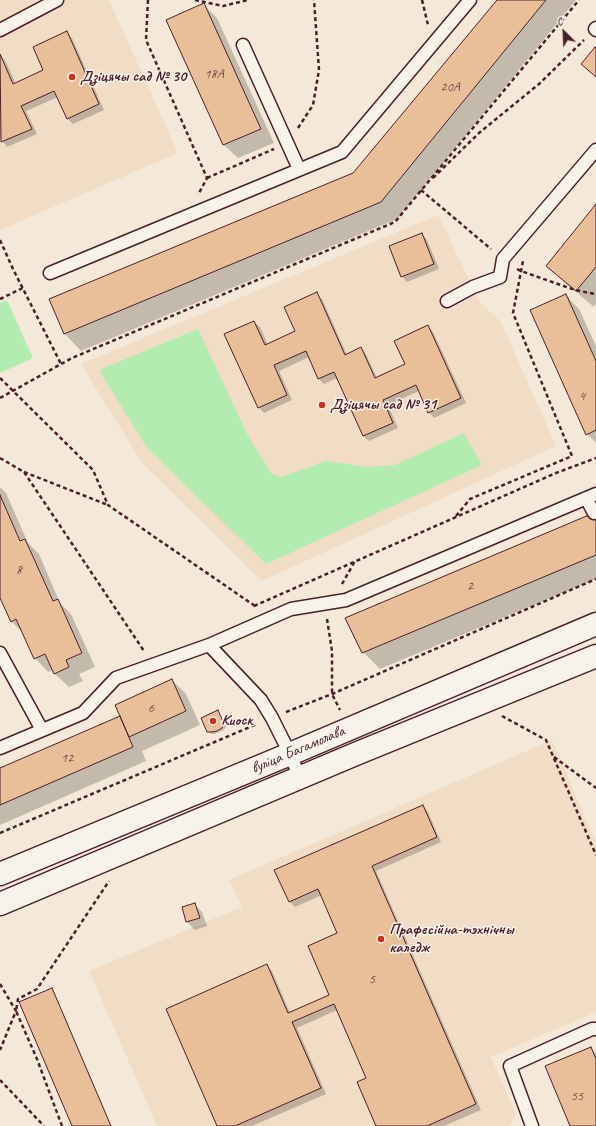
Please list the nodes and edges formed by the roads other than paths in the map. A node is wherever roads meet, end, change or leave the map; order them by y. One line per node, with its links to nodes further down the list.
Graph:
1 (57, 0): 3 (lane)
2 (470, 0): 6 (lane)
3 (0, 30)
4 (243, 45): 6 (lane)
5 (596, 150): 8 (lane)
6 (299, 169): 7 (lane)
7 (50, 273)
8 (447, 301)
9 (591, 496): 10 (lane); 12 (lane)
10 (594, 513)
11 (596, 624): 17 (main road, вуліца Багамолава)
12 (209, 645): 15 (lane); 17 (lane)
13 (0, 653): 15 (lane)
14 (596, 656): 18 (main road, вуліца Багамолава)
15 (42, 730): 16 (lane)
16 (0, 748)
17 (290, 754): 18 (lane); 19 (main road, вуліца Багамолава)
18 (300, 778): 20 (main road, вуліца Багамолава)
19 (0, 874)
20 (0, 904)
21 (594, 1032): 22 (lane)
22 (531, 1126)

